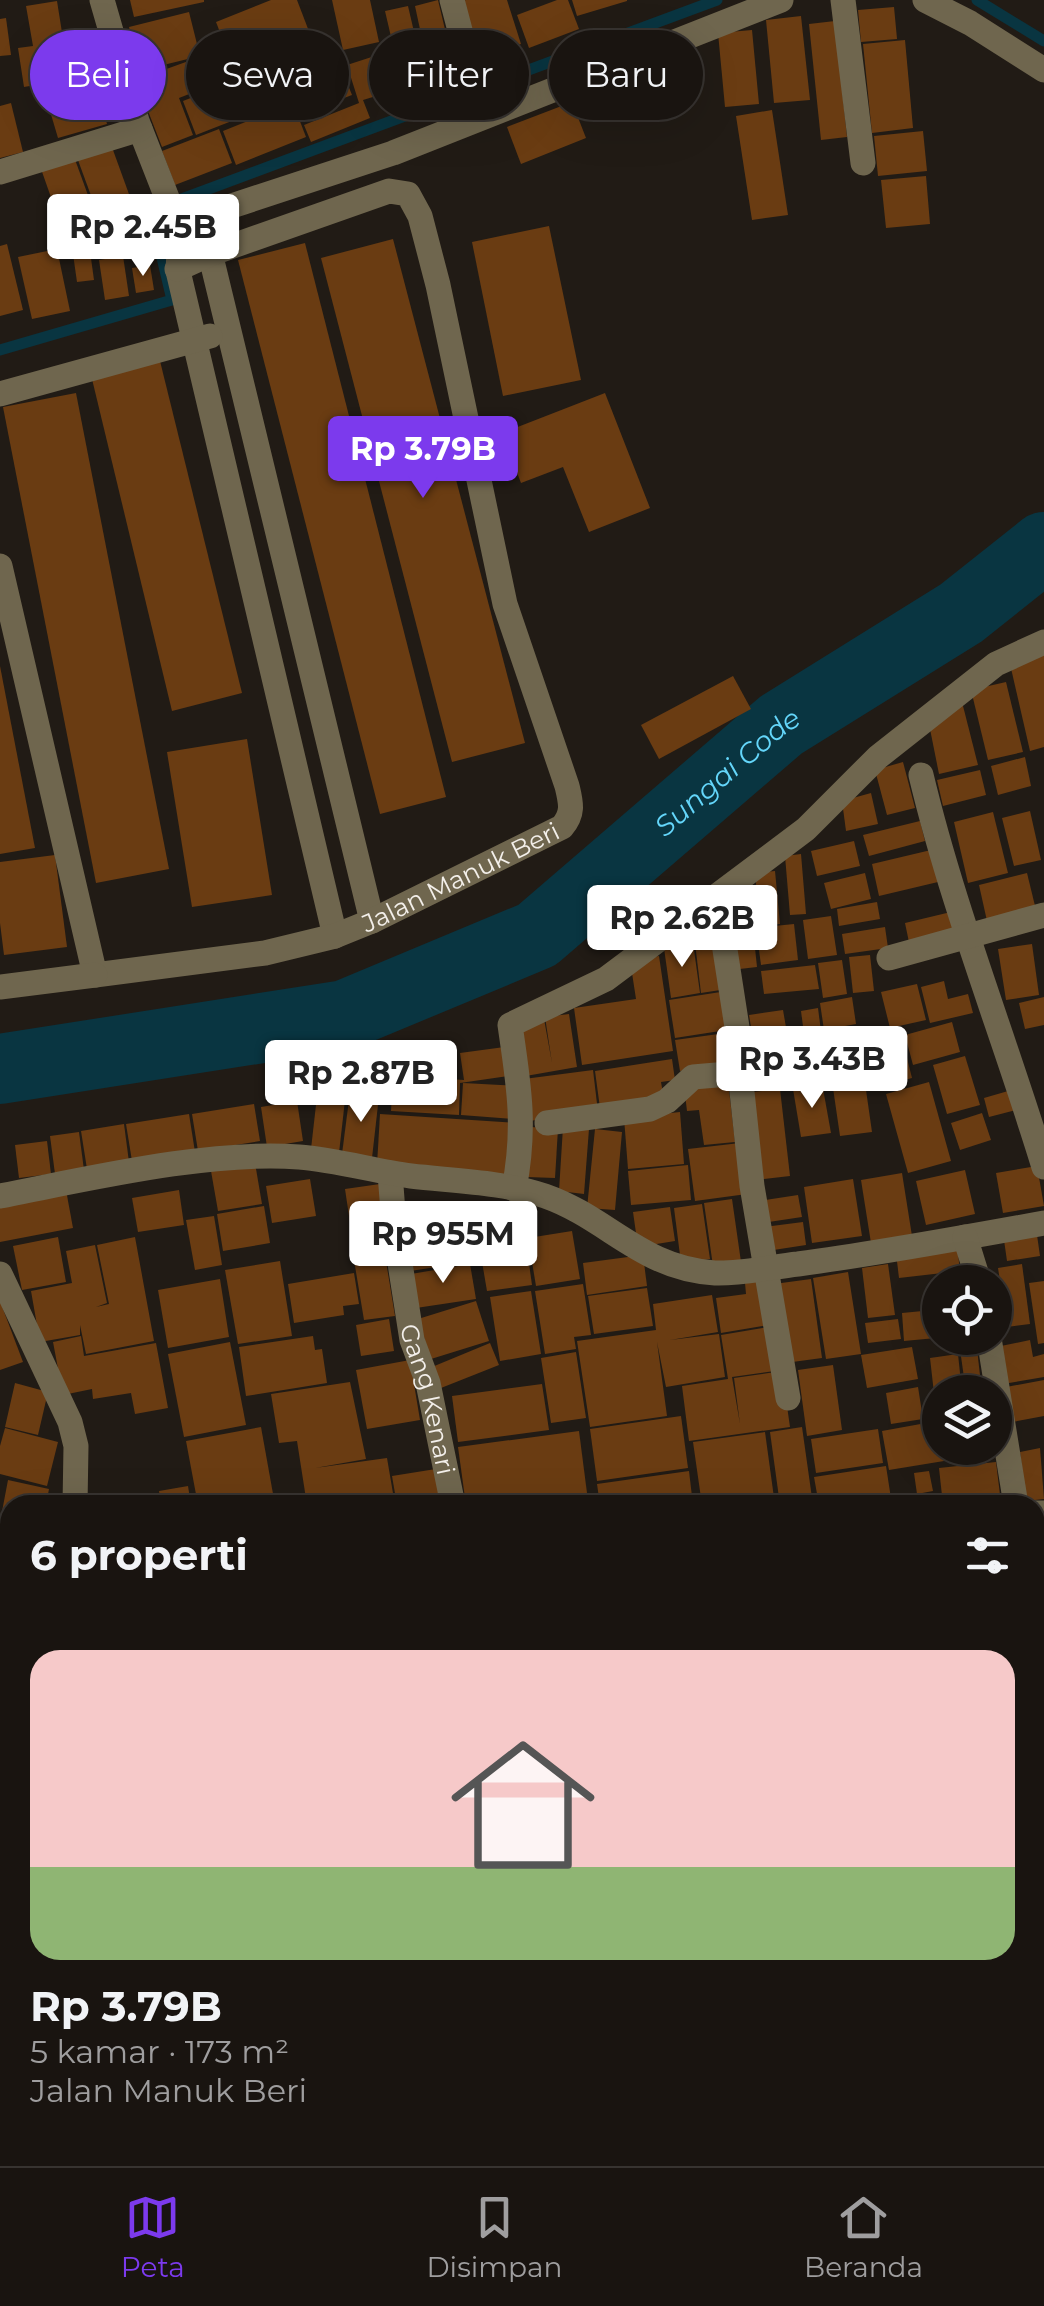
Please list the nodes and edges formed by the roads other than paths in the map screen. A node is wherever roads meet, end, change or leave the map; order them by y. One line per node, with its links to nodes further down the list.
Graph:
1 (102, 0): 8 (street)
2 (452, 0): 6 (street)
3 (781, 0): 11 (street)
4 (843, 0): 9 (street)
5 (926, 0): 7 (street)
6 (460, 30)
7 (1044, 70)
8 (140, 129): 10 (street); 11 (street)
9 (863, 163)
10 (0, 172)
11 (178, 228): 12 (street); 13 (street)
12 (210, 254): 13 (street, Jalan Manuk Beri); 14 (street); 25 (street, Jalan Manuk Beri)
13 (178, 269): 15 (street)
14 (229, 330): 15 (street); 17 (street)
15 (194, 340): 16 (street); 18 (street)
16 (0, 394)
17 (275, 524): 18 (street); 21 (street)
18 (237, 532): 22 (street)
19 (0, 566): 30 (street)
20 (1044, 642): 36 (street)
21 (324, 730): 22 (street); 25 (street)
22 (288, 740): 27 (street)
23 (921, 776): 28 (street)
24 (1044, 915): 28 (street)
25 (372, 921): 27 (street, Jalan Manuk Beri)
26 (721, 924): 32 (street)
27 (334, 936): 30 (street, Jalan Manuk Beri)
28 (968, 936): 29 (street); 34 (street)
29 (889, 958)
30 (94, 975): 31 (street, Jalan Manuk Beri)
31 (0, 987)
32 (740, 1073): 33 (street); 41 (street)
33 (547, 1123)
34 (1044, 1167)
35 (390, 1174): 36 (street); 37 (street); 46 (street, Gang Kenari)
36 (514, 1188): 41 (street)
37 (0, 1196)
38 (1044, 1223): 39 (street)
39 (965, 1237): 40 (street); 41 (street)
40 (974, 1265)
41 (767, 1268): 44 (street)
42 (0, 1274): 45 (street)
43 (992, 1355): 47 (street)
44 (788, 1398)
45 (75, 1495)
46 (451, 1495)
47 (1014, 1495)

